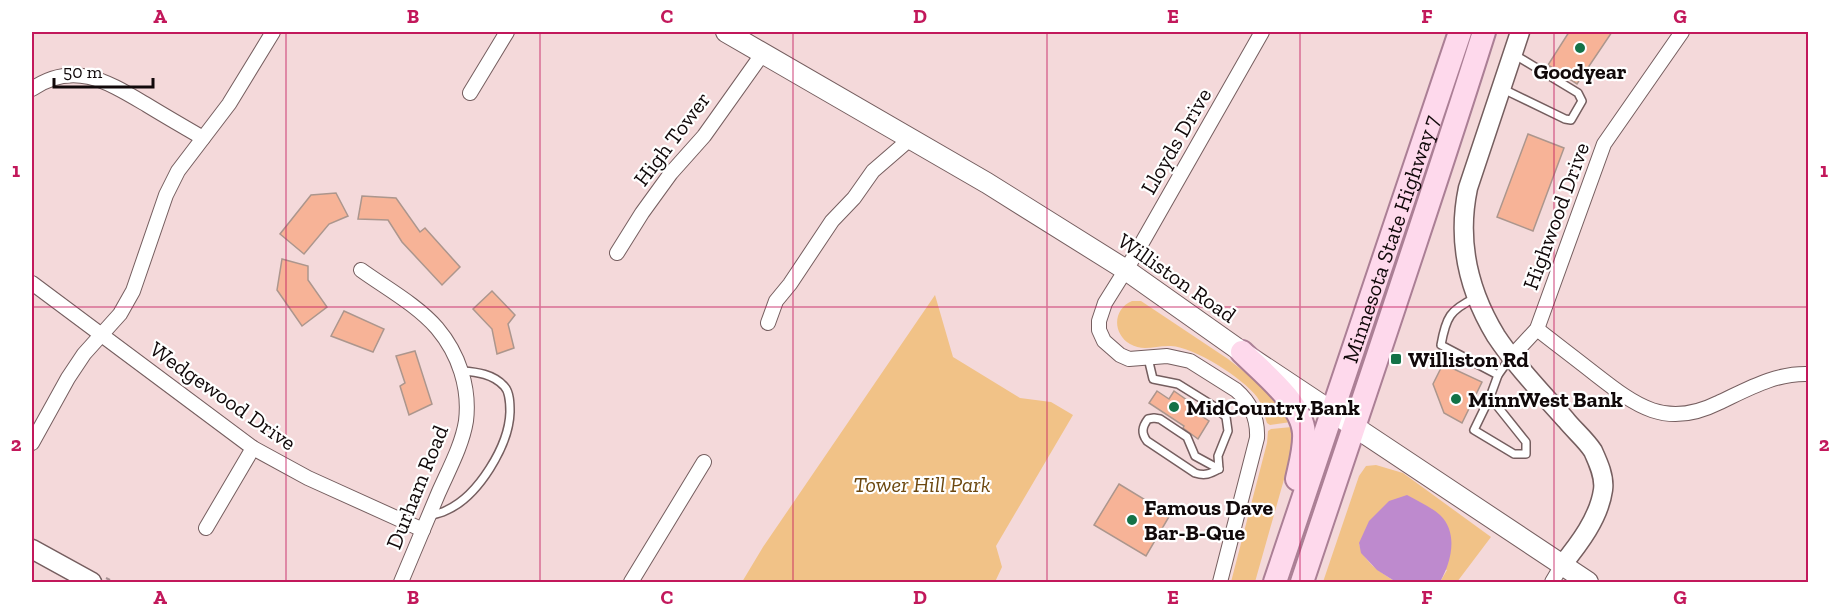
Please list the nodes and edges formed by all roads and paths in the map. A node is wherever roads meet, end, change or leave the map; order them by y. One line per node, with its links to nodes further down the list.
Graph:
1 (273, 32): 14 (street)
2 (507, 32): 13 (street)
3 (726, 32): 9 (main road, Williston Road)
4 (1262, 32): 18 (street, Lloyds Drive)
5 (1460, 32): 31 (main road, Minnesota State Highway 7)
6 (1484, 32): 32 (main road, Minnesota State Highway 7)
7 (1520, 32): 10 (street)
8 (1682, 32): 22 (street, Highwood Drive)
9 (763, 53): 15 (main road, Williston Road); 16 (street, High Tower)
10 (1512, 53): 11 (street); 11 (lane)
11 (1501, 88): 20 (street)
12 (32, 89): 14 (street)
13 (470, 93)
14 (203, 138): 23 (street)
15 (910, 139): 18 (main road, Williston Road); 21 (street)
16 (617, 253)
17 (361, 270): 27 (street, Durham Road)
18 (1126, 270): 24 (main road, Williston Road); 26 (street, Lloyds Drive)
19 (32, 283): 23 (street, Wedgewood Drive)
20 (1477, 297): 25 (street); 29 (lane)
21 (768, 323)
22 (1537, 329): 25 (street, Highwood Drive); 28 (street)
23 (101, 335): 33 (street); 34 (street, Wedgewood Drive)
24 (1242, 352): 31 (main road, Williston Road); 42 (main road)
25 (1512, 356): 29 (lane); 41 (street)
26 (1148, 358): 36 (lane); 46 (street, Lloyds Drive)
27 (462, 371): 37 (street, Durham Road); 37 (lane)
28 (1809, 374)
29 (1498, 375): 30 (lane)
30 (1490, 397): 30 (lane)
31 (1332, 411): 32 (main road, Williston Road); 42 (main road, Minnesota State Highway 7)
32 (1353, 426): 41 (main road, Williston Road); 47 (main road, Minnesota State Highway 7)
33 (32, 443)
34 (253, 448): 38 (street); 39 (street, Wedgewood Drive)
35 (704, 462): 45 (street)
36 (1219, 469): 36 (lane)
37 (429, 516): 39 (street, Durham Road)
38 (206, 528)
39 (423, 530): 44 (street, Durham Road)
40 (32, 549): 43 (street)
41 (1562, 565): 48 (street); 49 (main road, Williston Road)
42 (1278, 572)
43 (92, 582)
44 (401, 582)
45 (631, 582)
46 (1220, 582)
47 (1302, 582)
48 (1552, 582)
49 (1588, 582)

